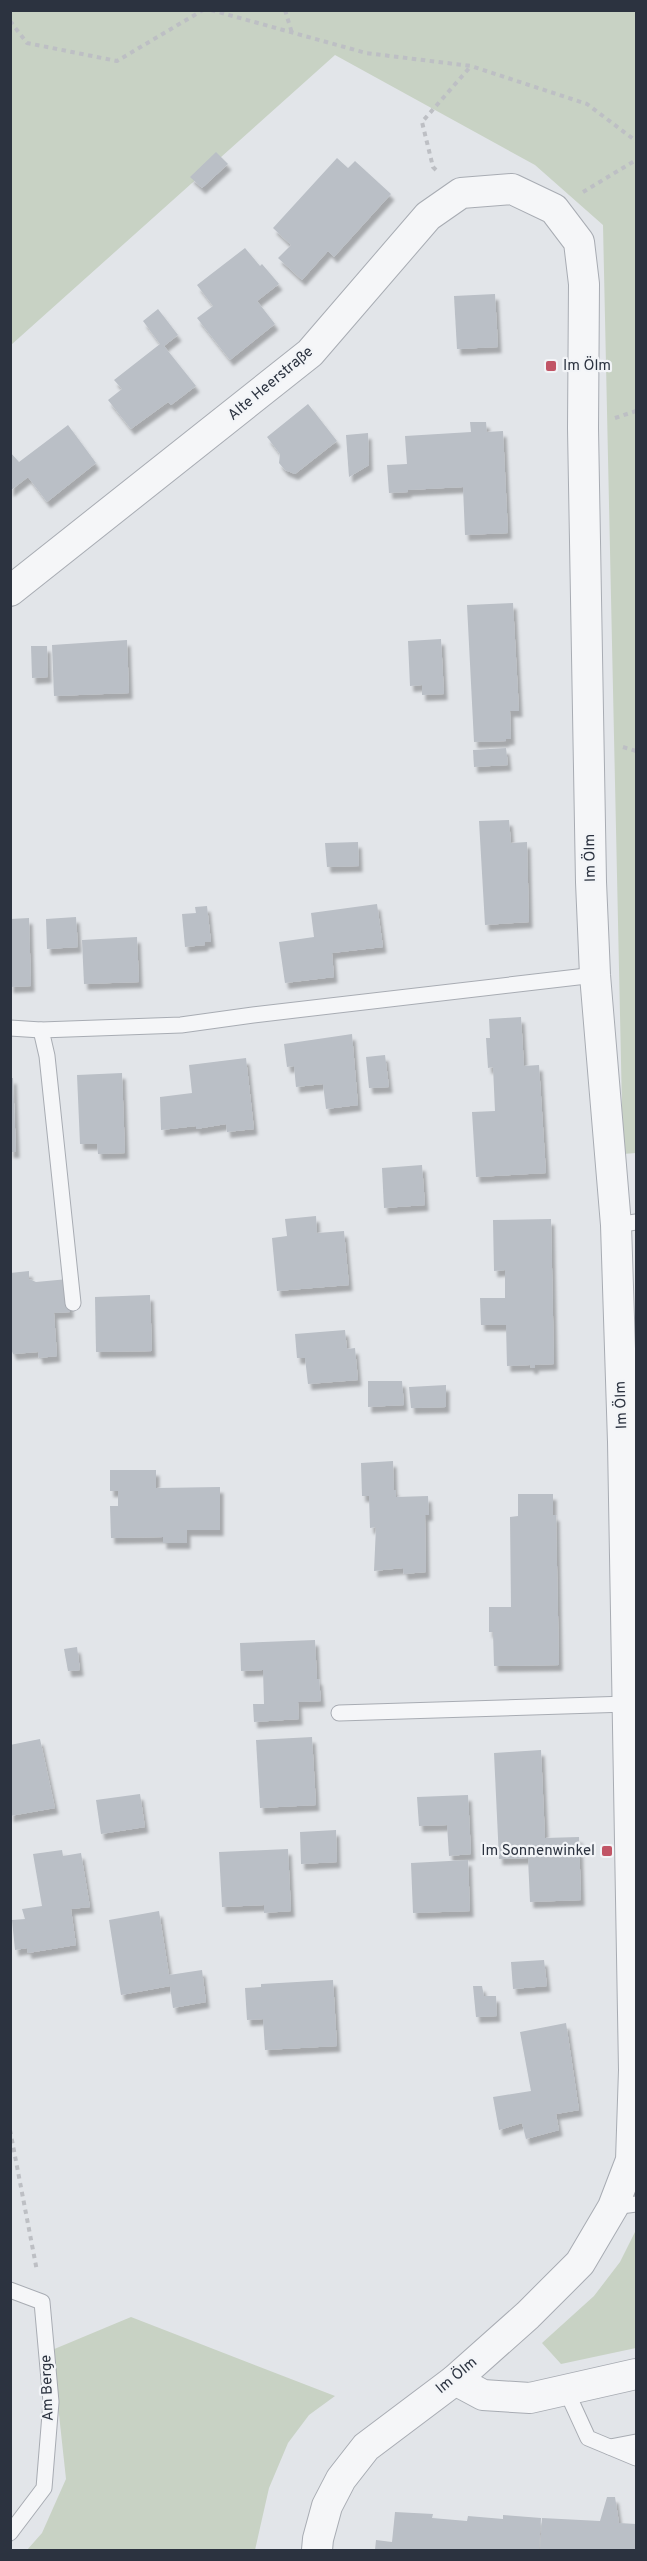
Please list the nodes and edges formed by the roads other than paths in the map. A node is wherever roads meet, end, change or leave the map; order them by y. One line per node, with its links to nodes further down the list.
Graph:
1 (554, 209): 2 (street, Alte Heerstraße); 3 (street, Im Ölm)
2 (10, 591)
3 (595, 975): 5 (lane); 6 (street, Im Ölm)
4 (10, 1028): 5 (lane)
5 (41, 1030): 7 (lane)
6 (626, 1223): 8 (street, Im Ölm)
7 (73, 1303)
8 (630, 1442): 9 (street, Im Ölm)
9 (628, 1704): 10 (lane); 11 (street, Im Ölm)
10 (339, 1713)
11 (634, 1871): 12 (street, Im Ölm)
12 (635, 2025): 13 (street, Im Ölm)
13 (625, 2205): 16 (street, Im Ölm)
14 (10, 2290): 21 (lane, Am Berge)
15 (636, 2374): 17 (street)
16 (455, 2380): 17 (street); 22 (street, Im Ölm)
17 (566, 2390): 19 (lane)
18 (636, 2442): 19 (lane)
19 (610, 2447): 20 (lane)
20 (636, 2458)
21 (10, 2533)
22 (317, 2550)

